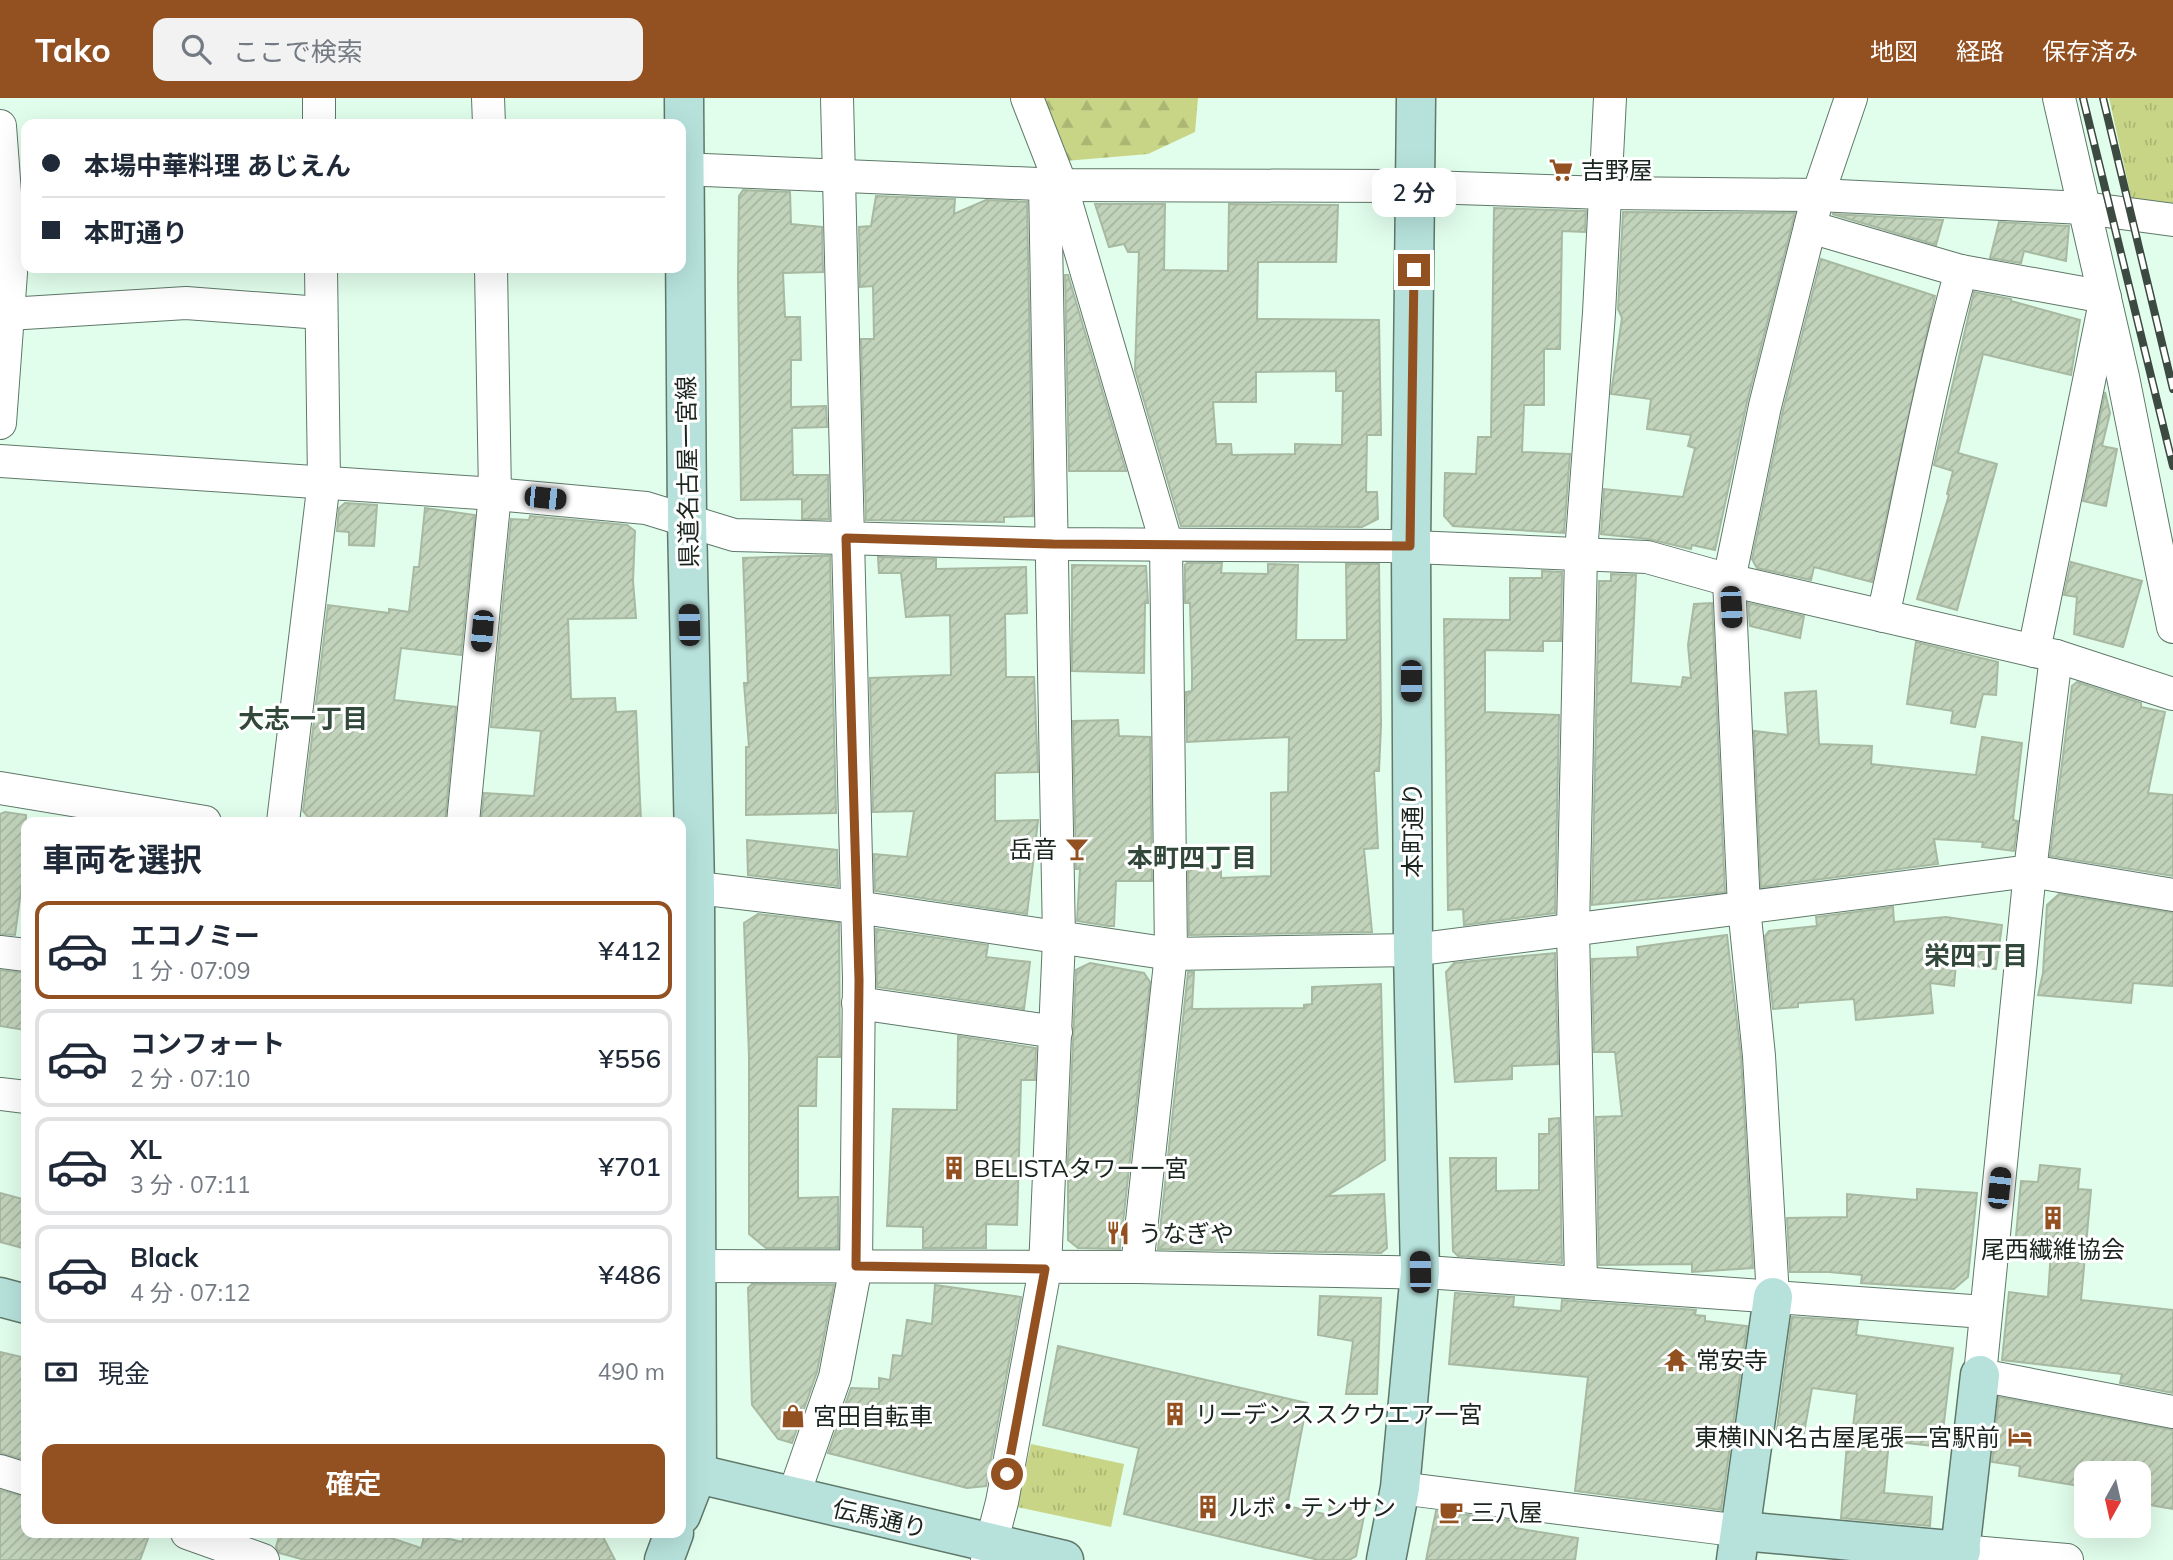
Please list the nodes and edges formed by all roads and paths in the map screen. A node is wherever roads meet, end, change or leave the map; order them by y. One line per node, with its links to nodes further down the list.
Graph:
1 (319, 98): 10 (street)
2 (488, 98): 11 (street)
3 (684, 98): 12 (street, 県道名古屋一宮線)
4 (837, 98): 15 (street)
5 (1027, 98): 16 (street)
6 (1416, 98): 17 (street, 本町通り)
7 (1610, 98): 18 (street)
8 (1851, 98): 19 (street)
9 (2059, 98): 20 (street)
10 (319, 119)
11 (489, 119)
12 (684, 119)
13 (7, 148): 29 (street)
14 (686, 169): 15 (street)
15 (838, 177): 16 (street); 35 (street)
16 (1053, 185): 17 (street); 36 (street); 37 (street)
17 (1415, 187): 18 (street); 38 (street, 本町通り)
18 (1605, 193): 19 (street); 39 (street)
19 (1818, 195): 20 (street); 22 (street)
20 (2084, 208): 21 (street); 27 (street)
21 (2173, 220)
22 (1810, 227): 23 (street); 40 (street)
23 (1961, 271): 27 (street); 41 (street)
24 (321, 273): 28 (street)
25 (491, 273): 33 (street)
26 (684, 273): 34 (street, 県道名古屋一宮線)
27 (2105, 299): 42 (street); 43 (street)
28 (321, 313): 29 (street); 32 (street)
29 (8, 314): 30 (street)
30 (0, 423)
31 (0, 461): 32 (street)
32 (324, 481): 33 (street); 47 (street)
33 (495, 494): 34 (street); 48 (street)
34 (687, 520): 35 (street); 50 (street, 県道名古屋一宮線)
35 (846, 538): 37 (street); 52 (street)
36 (1166, 542): 37 (street); 38 (street); 59 (street)
37 (1053, 544): 55 (street)
38 (1410, 546): 39 (street); 56 (street, 本町通り)
39 (1581, 553): 40 (street); 54 (street)
40 (1729, 580): 41 (street); 53 (street)
41 (1884, 616): 43 (street)
42 (2173, 627)
43 (2045, 653): 44 (street); 49 (street)
44 (2173, 694)
45 (0, 788): 46 (street)
46 (175, 817)
47 (284, 817)
48 (463, 817)
49 (2031, 871): 51 (street); 53 (street); 74 (street)
50 (688, 886): 52 (street); 64 (street, 県道名古屋一宮線)
51 (2173, 895)
52 (856, 907): 55 (street); 60 (street)
53 (1744, 907): 54 (street); 72 (street)
54 (1573, 930): 56 (street); 70 (street)
55 (1059, 939): 59 (street); 61 (street)
56 (1413, 950): 59 (street); 69 (street, 本町通り)
57 (0, 952): 58 (street)
58 (21, 954)
59 (1171, 954): 67 (street)
60 (858, 1003): 61 (street); 66 (street)
61 (1056, 1032): 68 (street)
62 (0, 1094): 63 (street)
63 (21, 1096)
64 (689, 1197): 65 (street, 県道名古屋一宮線)
65 (696, 1266): 66 (street); 78 (street, 県道名古屋一宮線)
66 (856, 1266): 68 (street); 81 (street)
67 (1137, 1267): 68 (street); 69 (street)
68 (1045, 1269): 86 (street)
69 (1420, 1272): 70 (street); 80 (street, 本町通り)
70 (1581, 1282): 72 (street)
71 (0, 1297): 73 (street)
72 (1773, 1297): 74 (street); 85 (street)
73 (21, 1303)
74 (1985, 1312): 75 (street)
75 (1980, 1375): 76 (street); 87 (street)
76 (2173, 1412)
77 (0, 1471): 79 (street)
78 (689, 1472): 81 (street, 伝馬通り)
79 (21, 1477)
80 (1400, 1488): 85 (street); 92 (street, 本町通り)
81 (793, 1497): 86 (street, 伝馬通り)
82 (185, 1538): 88 (street)
83 (200, 1538): 89 (street)
84 (672, 1538): 90 (street)
85 (1739, 1545): 87 (street)
86 (990, 1552): 91 (street, 伝馬通り)
87 (1960, 1555): 93 (street)
88 (181, 1560)
89 (263, 1560)
90 (664, 1560)
91 (1064, 1560)
92 (1386, 1560)
93 (2067, 1560)

